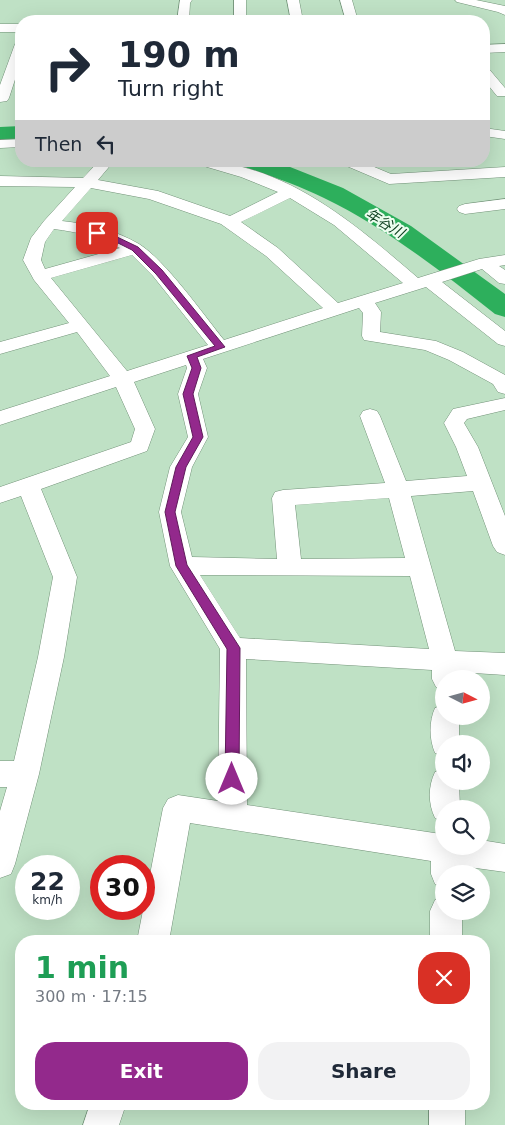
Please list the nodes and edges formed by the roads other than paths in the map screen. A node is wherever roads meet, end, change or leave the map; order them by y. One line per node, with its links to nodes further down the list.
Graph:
1 (186, 0): 7 (street)
2 (240, 0): 8 (street)
3 (293, 0): 9 (street)
4 (346, 0): 10 (street)
5 (460, 0): 6 (street)
6 (505, 12)
7 (183, 15)
8 (240, 15)
9 (296, 15)
10 (350, 15)
11 (0, 28): 12 (street)
12 (15, 28)
13 (505, 48): 14 (street)
14 (490, 49)
15 (15, 61): 16 (street)
16 (10, 76): 21 (street)
17 (490, 79): 19 (street)
18 (490, 91): 19 (street)
19 (503, 94)
20 (15, 97): 21 (street)
21 (1, 98)
22 (490, 133): 23 (street)
23 (505, 135)
24 (15, 143): 25 (street)
25 (0, 144)
26 (102, 167): 31 (street)
27 (221, 167): 32 (street)
28 (361, 167): 29 (street)
29 (505, 172)
30 (0, 181): 31 (street)
31 (88, 182): 35 (street); 36 (street)
32 (290, 192): 35 (street); 42 (street)
33 (505, 204): 34 (street)
34 (465, 209)
35 (229, 222): 44 (street)
36 (50, 224): 37 (street); 40 (street)
37 (135, 249): 40 (street); 47 (street)
38 (505, 260): 39 (street)
39 (481, 265): 41 (street); 42 (street)
40 (40, 276): 45 (street)
41 (505, 279)
42 (428, 280): 43 (street); 46 (street)
43 (363, 301): 44 (street); 51 (street)
44 (335, 310): 47 (street)
45 (81, 325): 48 (street); 50 (street)
46 (505, 340)
47 (220, 347): 49 (street)
48 (0, 348)
49 (192, 356): 50 (street); 60 (street)
50 (122, 378): 54 (street); 56 (street)
51 (505, 388)
52 (505, 404): 55 (street)
53 (370, 416): 57 (street)
54 (0, 418)
55 (481, 483): 57 (street); 59 (street)
56 (28, 485): 58 (street); 66 (street)
57 (398, 488): 61 (street); 62 (street)
58 (0, 495)
59 (505, 546)
60 (182, 566): 62 (street); 63 (street)
61 (420, 567): 62 (street); 65 (street)
62 (290, 568)
63 (233, 648): 65 (street); 67 (street)
64 (505, 664): 65 (street)
65 (445, 670)
66 (12, 774): 70 (street)
67 (232, 816): 68 (street); 72 (street)
68 (446, 856): 69 (street)
69 (505, 858)
70 (0, 864)
71 (446, 920): 73 (street)
72 (154, 935)
73 (446, 935)
74 (106, 1110): 76 (street)
75 (447, 1110): 77 (street)
76 (101, 1125)
77 (447, 1125)

